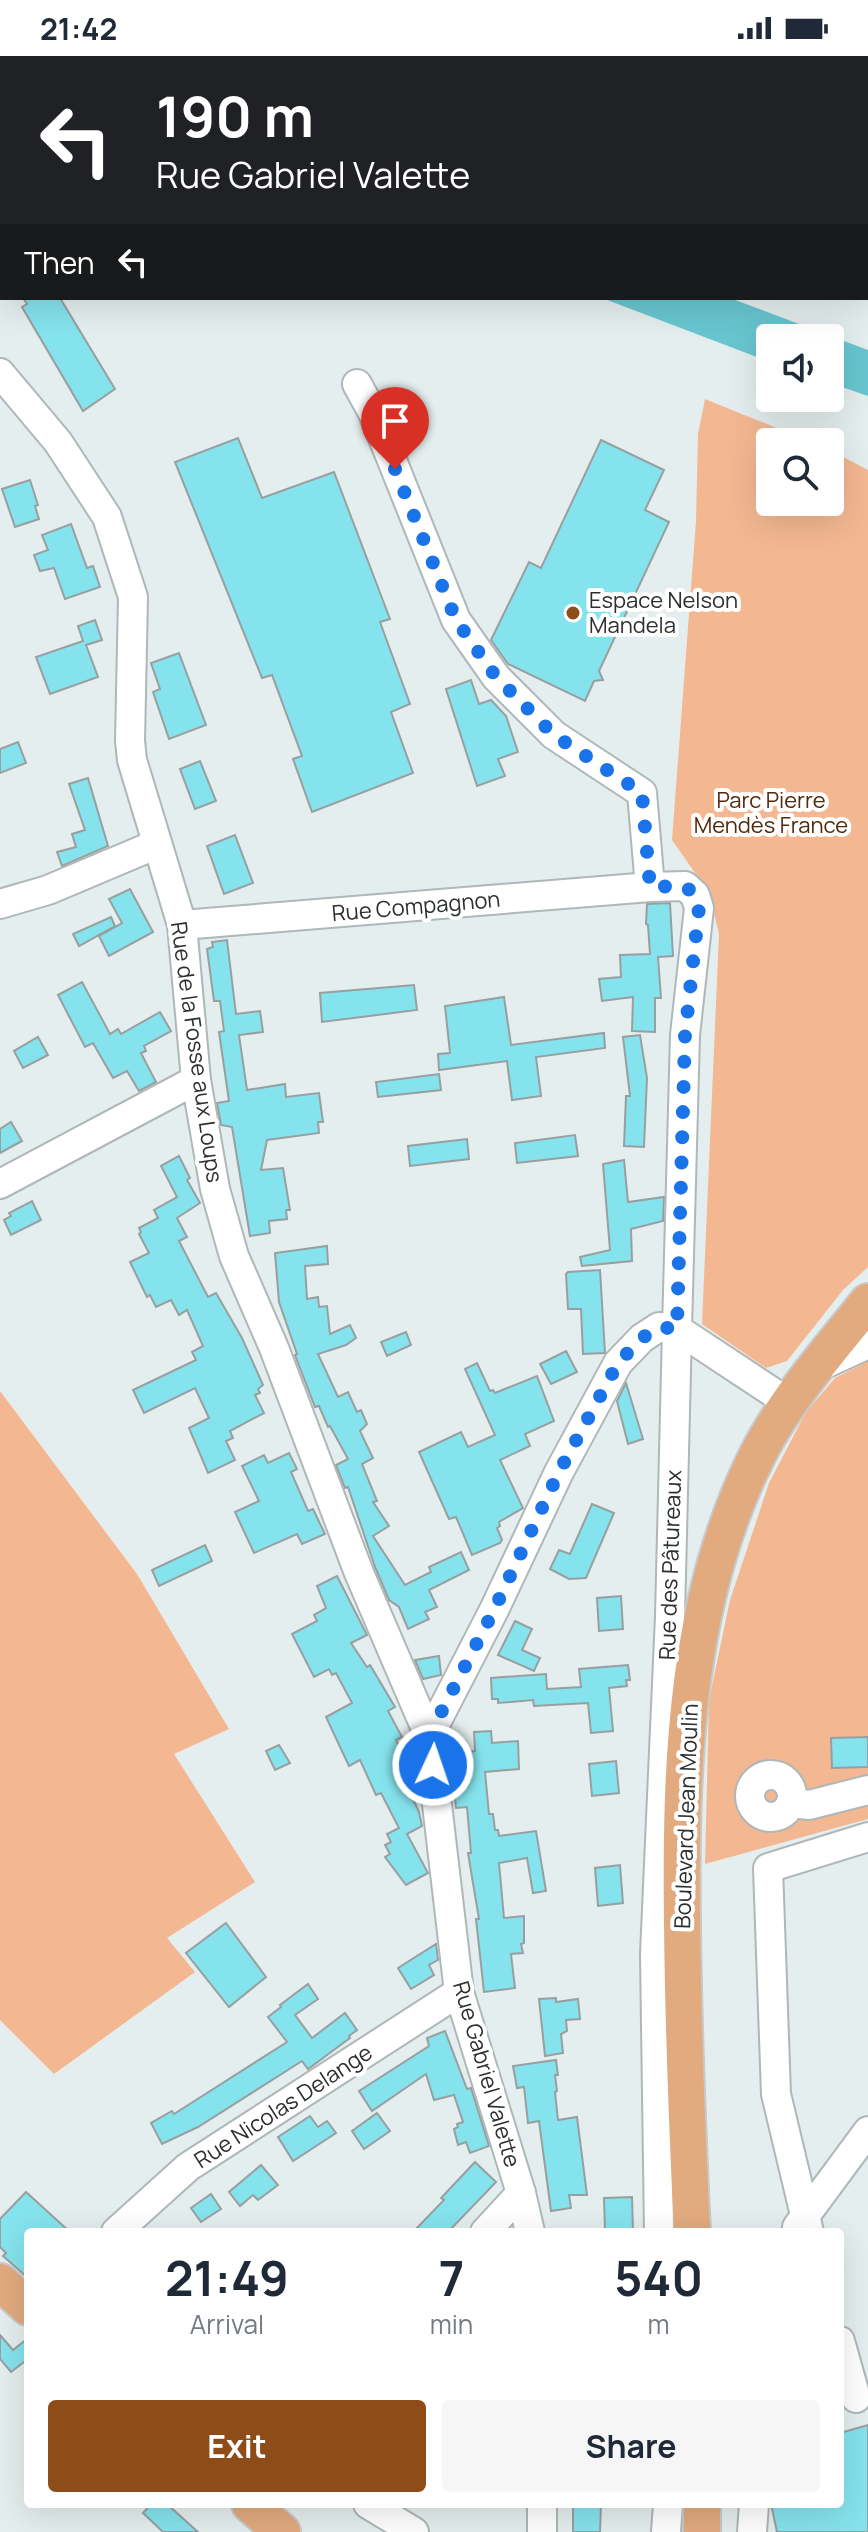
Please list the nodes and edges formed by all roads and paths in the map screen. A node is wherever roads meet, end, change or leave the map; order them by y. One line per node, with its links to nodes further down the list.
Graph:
1 (0, 373): 3 (street, Rue de la Fosse aux Loups)
2 (357, 384): 4 (street)
3 (157, 844): 5 (street); 6 (street, Rue de la Fosse aux Loups)
4 (650, 887): 6 (street, Rue Compagnon); 10 (street)
5 (0, 904)
6 (182, 925): 7 (street, Rue de la Fosse aux Loups)
7 (196, 1080): 8 (street); 14 (street, Rue de la Fosse aux Loups)
8 (0, 1184)
9 (868, 1302): 12 (main road, Boulevard Jean Moulin)
10 (677, 1329): 13 (street); 14 (street); 25 (street, Rue des Pâtureaux)
11 (868, 1344): 12 (street)
12 (814, 1369): 13 (main road, Boulevard Jean Moulin)
13 (789, 1403): 26 (main road, Boulevard Jean Moulin)
14 (429, 1736): 18 (street, Rue Gabriel Valette)
15 (868, 1790): 16 (street)
16 (791, 1803)
17 (868, 1837): 21 (street)
18 (459, 1992): 20 (street, Rue Gabriel Valette); 22 (street, Rue Nicolas Delange)
19 (868, 2131): 21 (street)
20 (521, 2193): 23 (street); 24 (street, Rue Gabriel Valette)
21 (803, 2227)
22 (120, 2228)
23 (489, 2228)
24 (529, 2228)
25 (659, 2228)
26 (692, 2228)
27 (0, 2282): 28 (main road)
28 (24, 2303)
29 (844, 2355): 30 (street)
30 (856, 2398)
31 (255, 2508): 37 (main road)
32 (375, 2508): 38 (street)
33 (542, 2508): 39 (street)
34 (668, 2508): 40 (street)
35 (702, 2508): 41 (main road)
36 (754, 2508): 42 (street)
37 (282, 2532)
38 (414, 2532)
39 (542, 2532)
40 (666, 2532)
41 (702, 2532)
42 (752, 2532)

